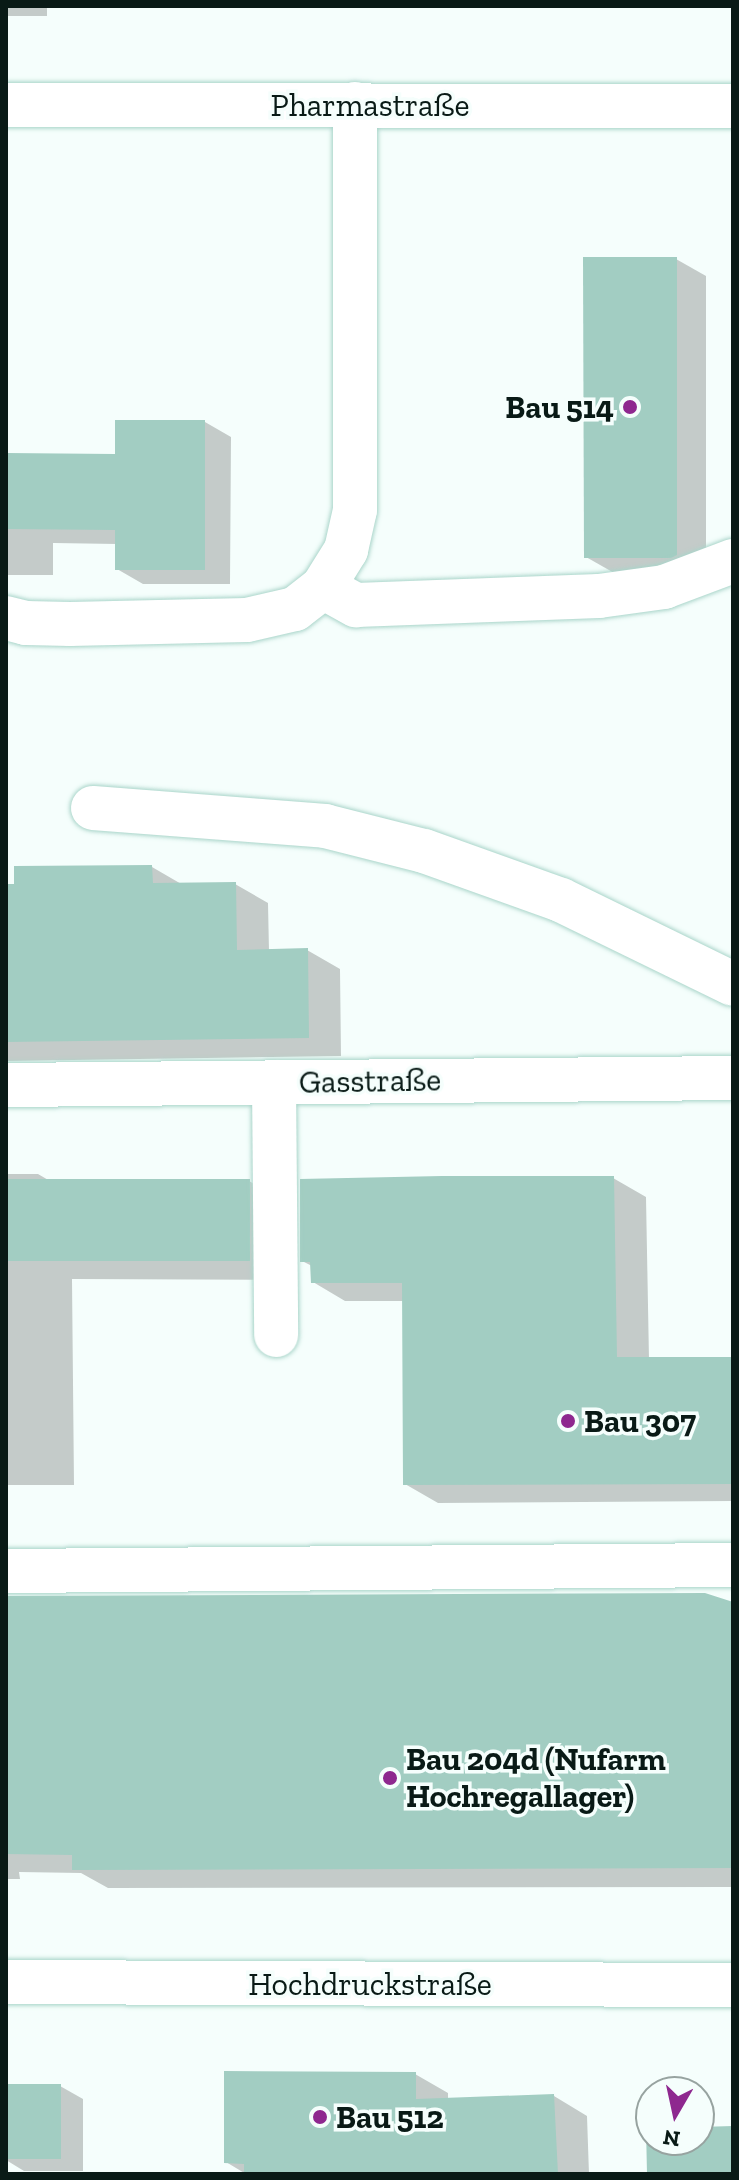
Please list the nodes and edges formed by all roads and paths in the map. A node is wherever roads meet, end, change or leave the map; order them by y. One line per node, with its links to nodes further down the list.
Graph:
1 (355, 104): 2 (street, Pharmastraße); 3 (street, Pharmastraße); 5 (street)
2 (6, 105)
3 (733, 106)
4 (733, 561): 5 (street)
5 (323, 587): 6 (street)
6 (6, 618)
7 (93, 808): 8 (street)
8 (733, 984)
9 (733, 1078): 10 (street, Gasstraße)
10 (274, 1082): 11 (street, Gasstraße); 12 (street)
11 (6, 1085)
12 (276, 1335)
13 (733, 1565): 14 (street)
14 (6, 1571)
15 (6, 1982): 16 (street, Hochdruckstraße)
16 (733, 1985)

